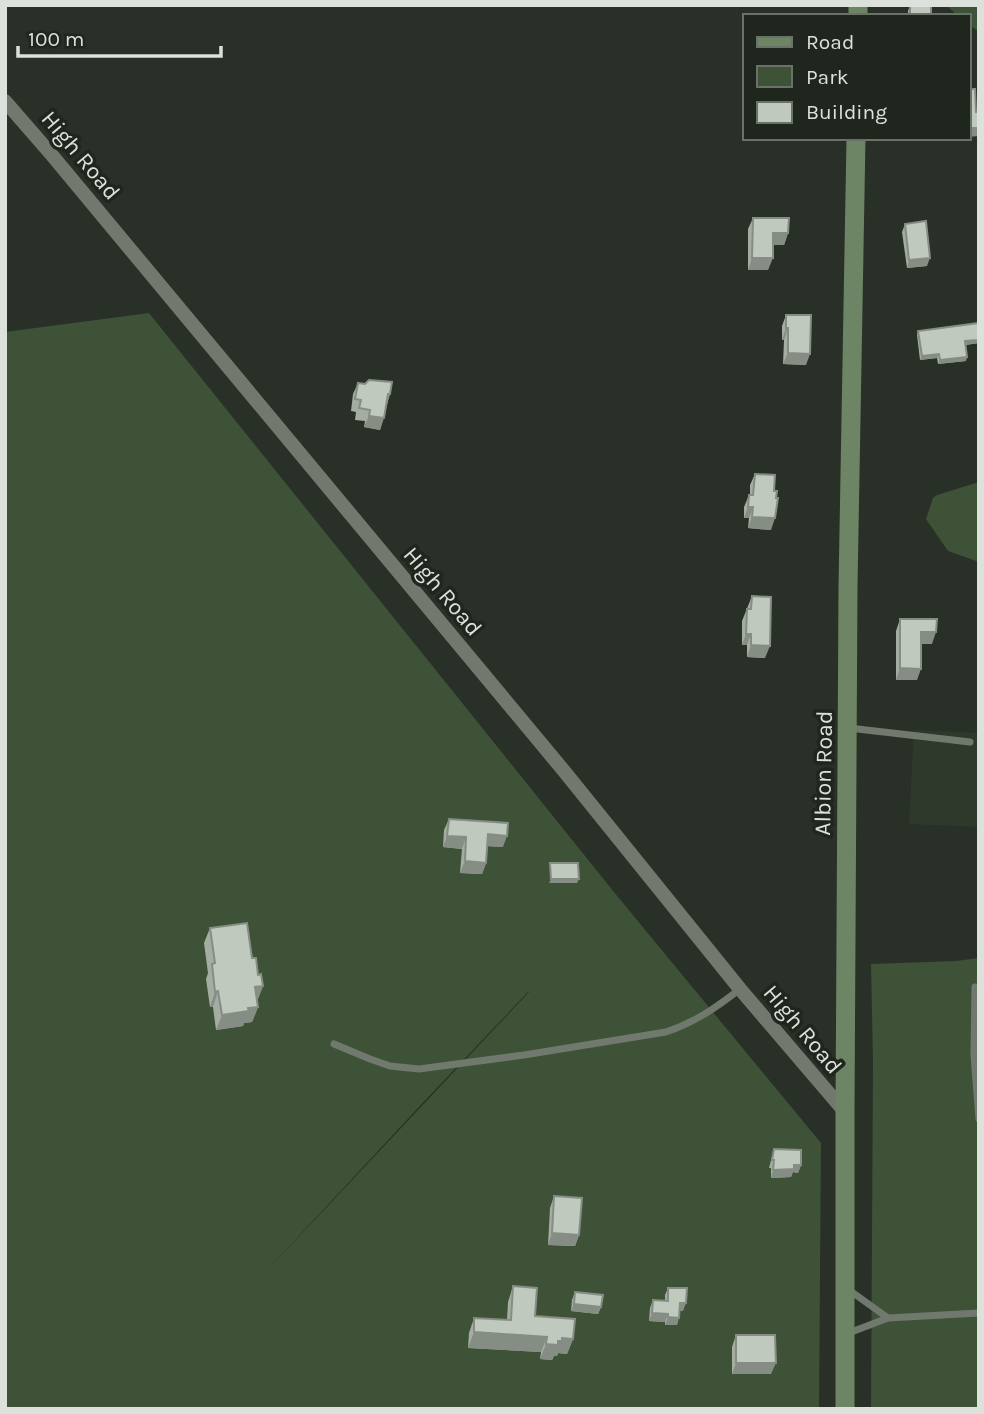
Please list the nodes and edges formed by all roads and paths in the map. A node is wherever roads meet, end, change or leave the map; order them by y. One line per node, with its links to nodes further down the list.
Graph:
1 (5, 101): 6 (street, High Road)
2 (856, 140): 3 (main road, Albion Road)
3 (848, 728): 4 (lane); 8 (main road, Albion Road)
4 (970, 742)
5 (975, 987): 9 (lane)
6 (740, 989): 7 (lane); 8 (street, High Road)
7 (334, 1044)
8 (845, 1112): 10 (main road, Albion Road)
9 (979, 1119)
10 (845, 1288): 12 (lane); 13 (main road, Albion Road)
11 (979, 1313): 12 (lane)
12 (888, 1318): 13 (lane)
13 (845, 1334): 14 (main road, Albion Road)
14 (845, 1409)

